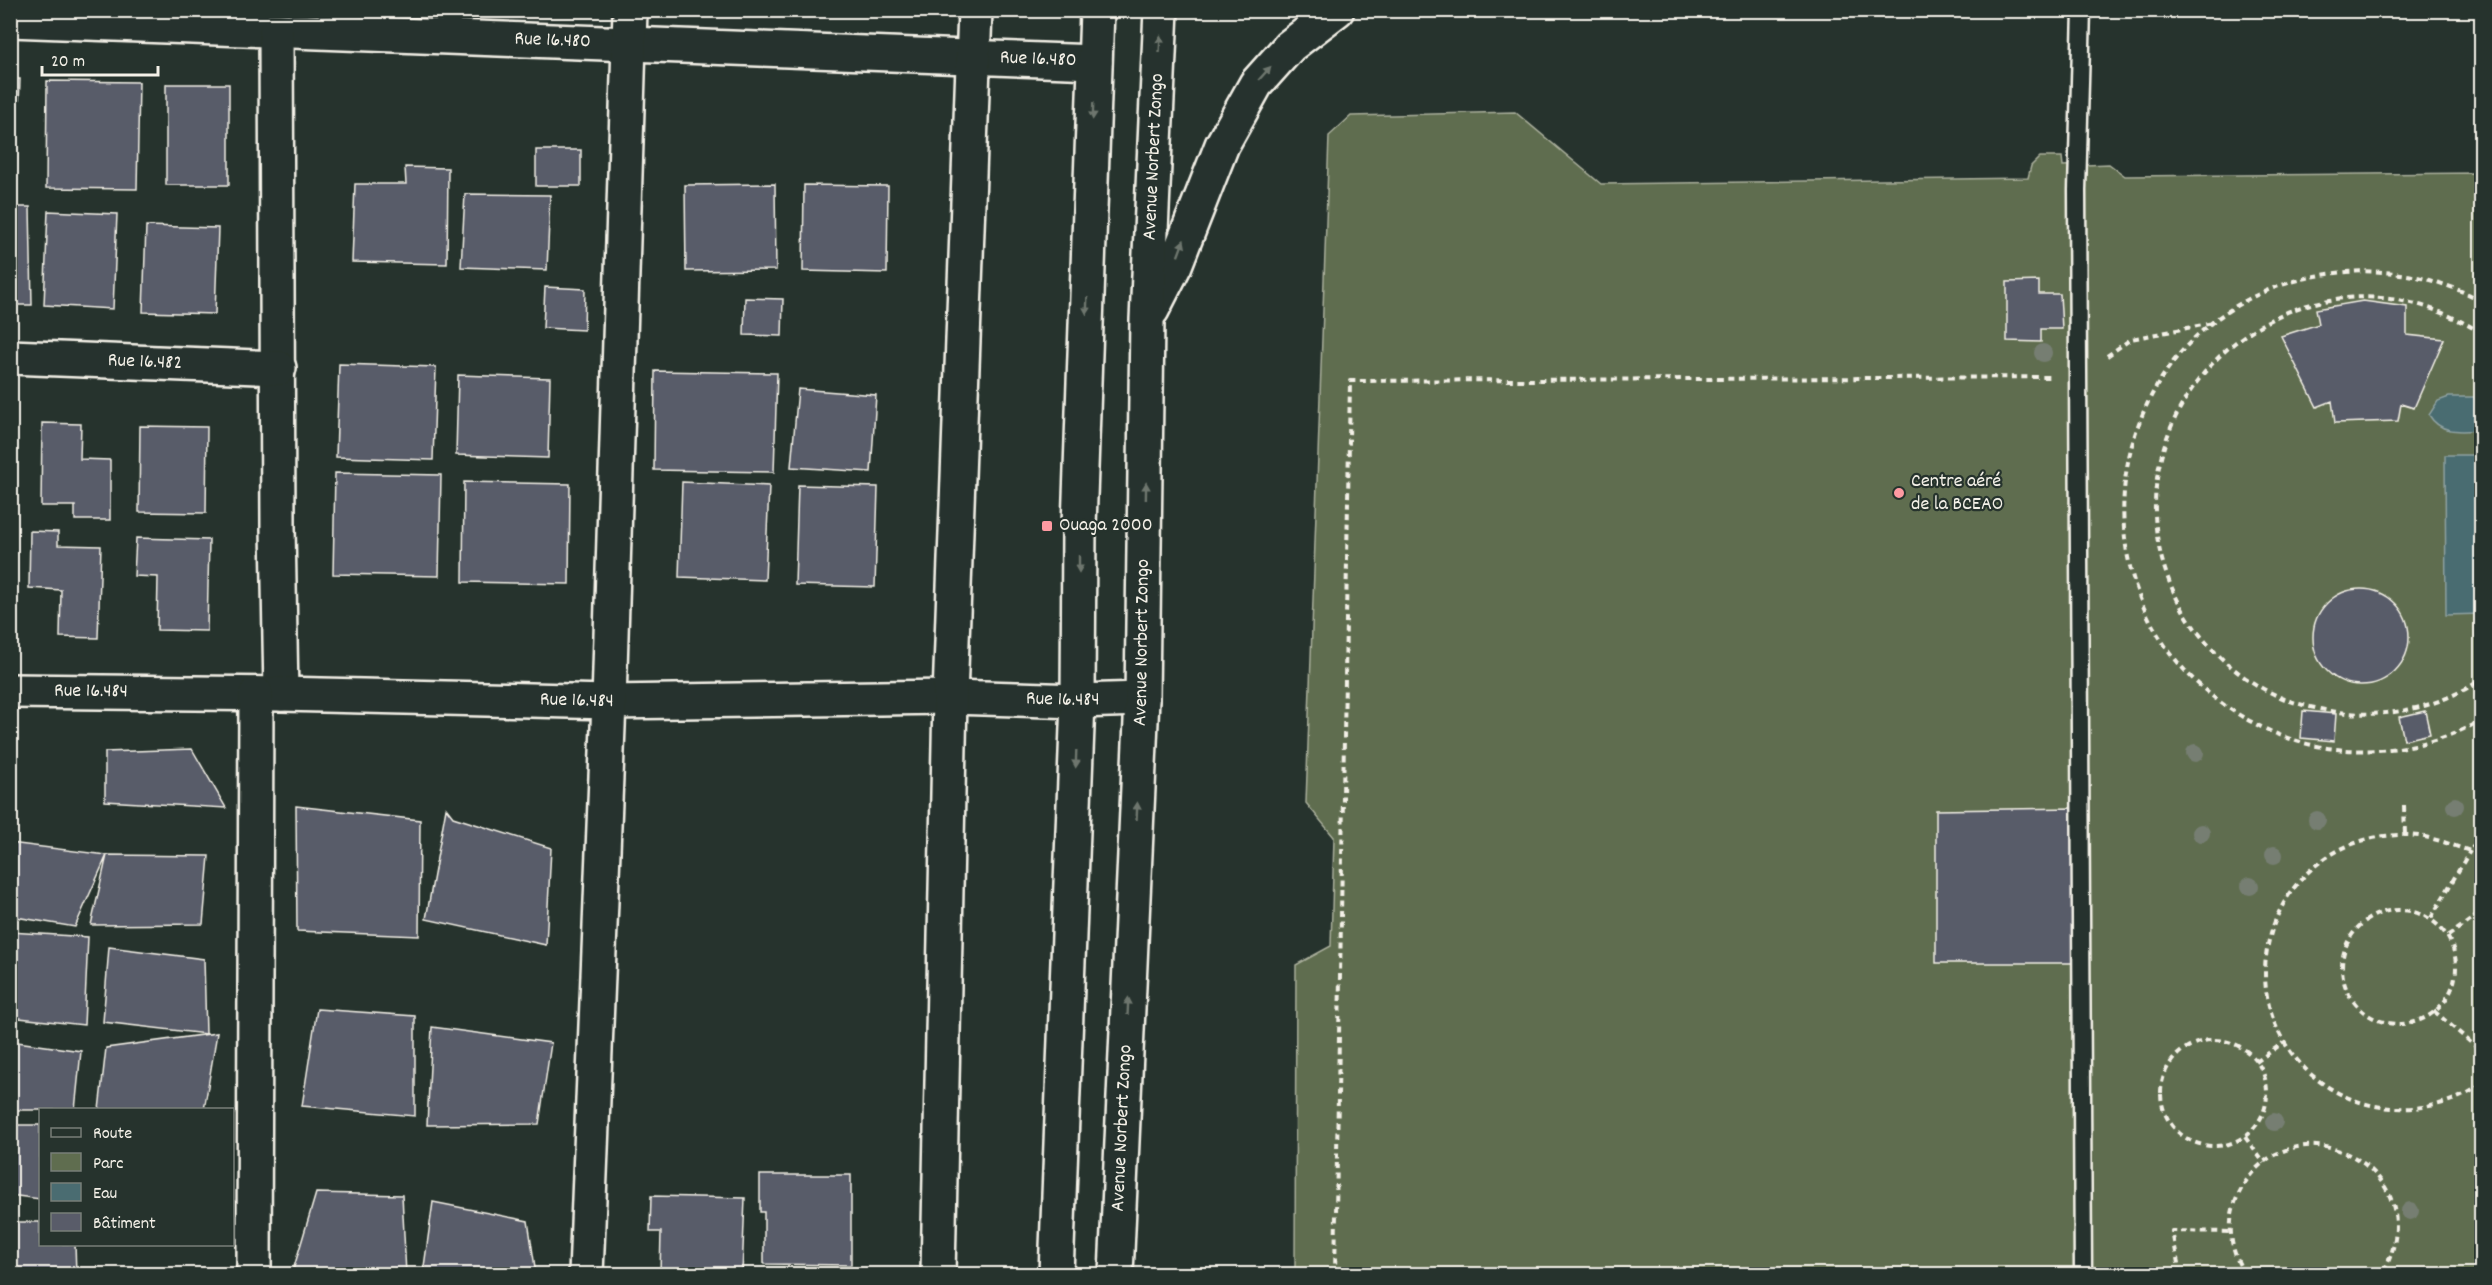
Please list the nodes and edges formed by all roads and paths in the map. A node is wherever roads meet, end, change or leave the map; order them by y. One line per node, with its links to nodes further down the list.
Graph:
1 (975, 10): 9 (street)
2 (1097, 10): 10 (street)
3 (1161, 10): 12 (street, Avenue Norbert Zongo, one-way to 3)
4 (1337, 10): 12 (street, one-way to 4)
5 (2082, 10): 17 (lane)
6 (10, 20): 7 (street, Rue 16.480)
7 (290, 25): 8 (street, Rue 16.480); 16 (street)
8 (629, 26): 9 (street, Rue 16.480); 24 (street)
9 (974, 58): 10 (street, Rue 16.480); 21 (street)
10 (1095, 62): 23 (street, one-way to 23)
11 (2481, 302): 13 (path)
12 (1147, 320): 22 (street, Avenue Norbert Zongo, one-way to 12)
13 (2213, 323): 17 (path); 25 (path)
14 (2481, 333): 18 (path)
15 (10, 357): 16 (street, Rue 16.482)
16 (279, 368): 20 (street)
17 (2078, 377): 46 (path); 47 (lane)
18 (2481, 679)
19 (10, 691): 20 (street, Rue 16.484)
20 (269, 694): 24 (street, Rue 16.484); 41 (street)
21 (950, 697): 23 (street, Rue 16.484); 24 (street, Rue 16.484); 43 (street)
22 (1142, 699): 23 (street, Rue 16.484); 45 (street, Avenue Norbert Zongo, one-way to 22)
23 (1078, 701): 44 (street, one-way to 44)
24 (609, 702): 42 (street)
25 (2481, 720)
26 (2404, 806): 27 (path)
27 (2406, 835): 29 (path); 34 (path)
28 (2481, 835): 29 (path)
29 (2470, 851): 31 (path)
30 (2481, 912): 32 (path)
31 (2431, 918): 32 (path); 33 (path)
32 (2448, 936): 33 (path)
33 (2434, 1011): 35 (path)
34 (2283, 1043): 36 (path); 37 (path)
35 (2481, 1052)
36 (2256, 1062): 38 (path); 38 (path)
37 (2481, 1084)
38 (2245, 1137): 39 (path)
39 (2264, 1162): 40 (path); 50 (path)
40 (2231, 1232): 48 (path); 49 (path)
41 (254, 1275)
42 (586, 1275)
43 (938, 1275)
44 (1056, 1275)
45 (1116, 1275)
46 (1335, 1275)
47 (2083, 1275)
48 (2180, 1275)
49 (2245, 1275)
50 (2382, 1275)

